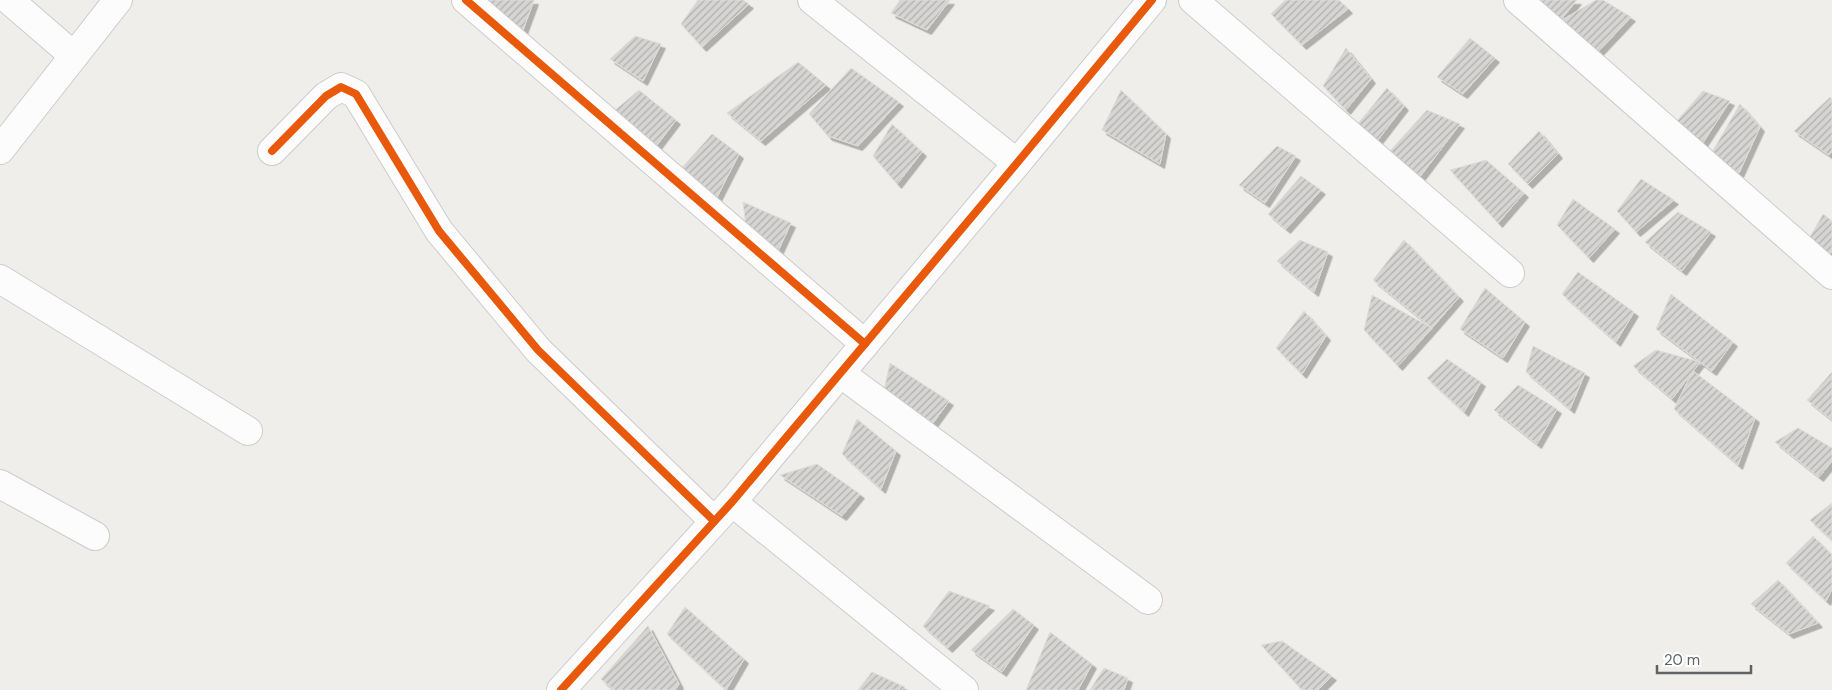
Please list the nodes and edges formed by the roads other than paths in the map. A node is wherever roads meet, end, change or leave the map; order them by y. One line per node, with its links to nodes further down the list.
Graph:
1 (9, 0): 8 (street)
2 (118, 0): 8 (street)
3 (466, 0): 15 (street)
4 (812, 0): 11 (street)
5 (1152, 0): 11 (street)
6 (1193, 0): 12 (street)
7 (1518, 0): 13 (street)
8 (74, 56): 9 (street)
9 (0, 150)
10 (272, 151): 19 (street)
11 (1017, 163): 15 (street)
12 (1510, 273)
13 (1832, 275)
14 (0, 279): 17 (street)
15 (865, 344): 16 (street)
16 (840, 373): 19 (street); 21 (street)
17 (248, 431)
18 (0, 484): 20 (street)
19 (723, 512): 22 (street); 23 (street)
20 (94, 536)
21 (1148, 600)
22 (561, 690)
23 (964, 690)

